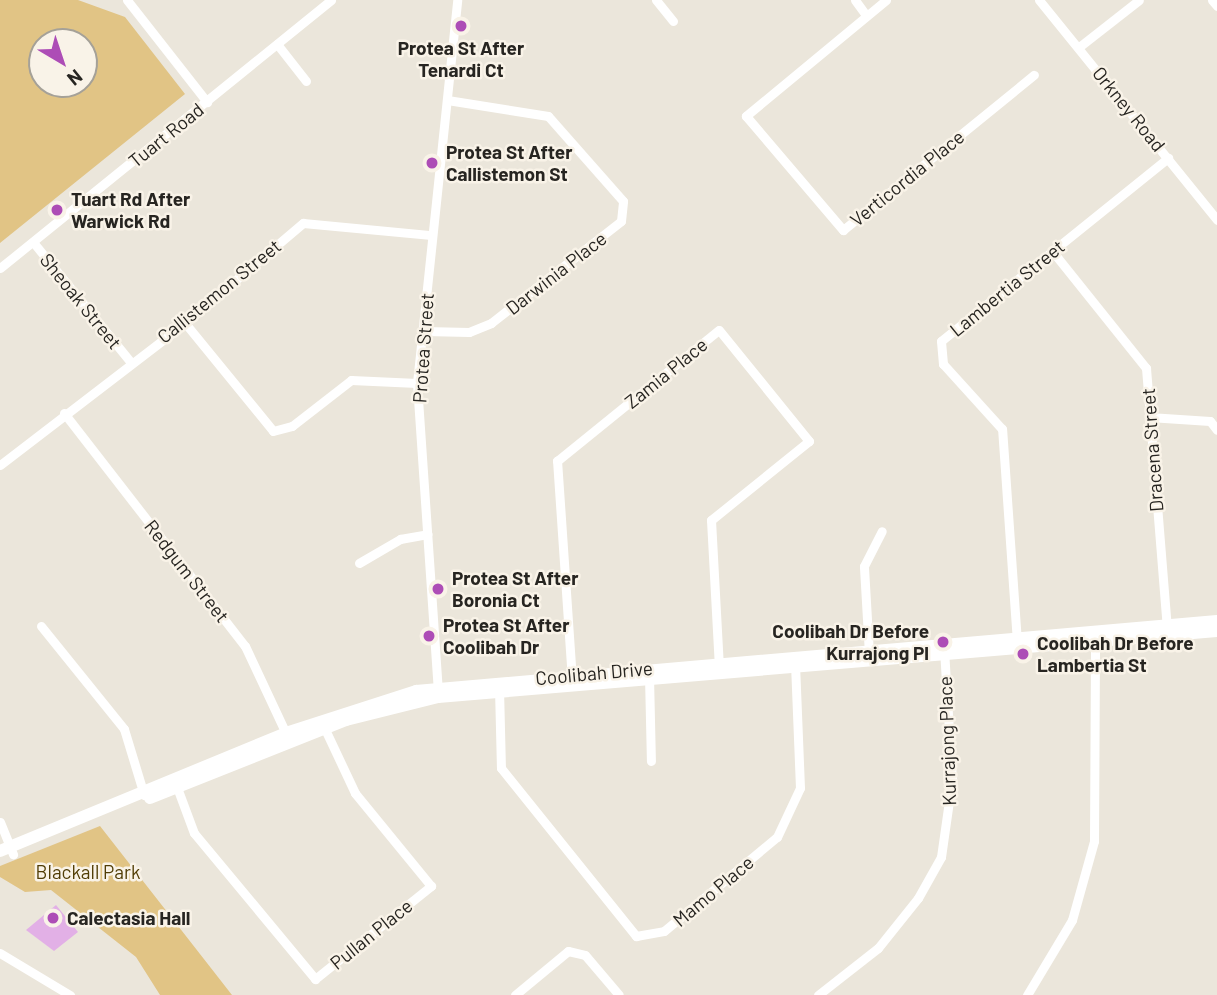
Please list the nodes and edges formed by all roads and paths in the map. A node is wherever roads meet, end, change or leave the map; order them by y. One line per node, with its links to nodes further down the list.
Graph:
1 (127, 0): 18 (street)
2 (331, 0): 13 (street, Tuart Road)
3 (457, 0): 17 (street, Protea Street)
4 (656, 0): 12 (street)
5 (855, 0): 11 (street)
6 (886, 0): 11 (street, Verticordia Place)
7 (1039, 0): 14 (street, Orkney Road)
8 (1139, 0): 14 (street)
9 (1212, 0): 10 (street)
10 (1217, 6)
11 (866, 15): 15 (street, Verticordia Place)
12 (673, 21)
13 (277, 44): 16 (street); 18 (street, Tuart Road)
14 (1079, 47): 19 (street, Orkney Road)
15 (1034, 75)
16 (306, 81)
17 (447, 100): 21 (street, Protea Street); 26 (street, Darwinia Place)
18 (206, 102): 22 (street, Tuart Road)
19 (1168, 158): 20 (street, Orkney Road); 23 (street, Lambertia Street)
20 (1217, 220)
21 (431, 235): 25 (street, Callistemon Street); 26 (street, Protea Street)
22 (33, 242): 24 (street, Tuart Road); 27 (street, Sheoak Street)
23 (1053, 252): 30 (street, Dracena Street); 41 (street, Lambertia Street)
24 (0, 268)
25 (185, 323): 27 (street, Callistemon Street); 28 (street)
26 (424, 331): 28 (street, Protea Street)
27 (129, 360): 29 (street, Callistemon Street)
28 (417, 383): 34 (street, Protea Street)
29 (64, 413): 32 (street, Callistemon Street); 51 (street, Redgum Street)
30 (1149, 417): 31 (street); 39 (street, Dracena Street)
31 (1217, 430)
32 (0, 465)
33 (882, 531): 43 (street)
34 (428, 534): 35 (street); 49 (street, Protea Street)
35 (359, 563)
36 (1217, 621): 39 (main road, Coolibah Drive)
37 (41, 626): 54 (street)
38 (1217, 631): 39 (main road, Coolibah Drive)
39 (1167, 634): 40 (main road, Coolibah Drive)
40 (1095, 640): 41 (main road, Coolibah Drive); 63 (street)
41 (1018, 645): 42 (main road, Coolibah Drive)
42 (944, 651): 43 (main road, Coolibah Drive); 62 (street, Kurrajong Place)
43 (869, 657): 44 (main road, Coolibah Drive)
44 (795, 662): 45 (main road, Coolibah Drive); 48 (street, Mamo Place)
45 (719, 668): 46 (main road, Coolibah Drive); 47 (street, Zamia Place)
46 (649, 673): 47 (main road, Coolibah Drive); 52 (street)
47 (571, 679): 48 (main road, Coolibah Drive)
48 (498, 686): 49 (main road, Coolibah Drive)
49 (438, 692): 50 (main road, Coolibah Drive)
50 (322, 725): 51 (main road, Coolibah Drive); 53 (street, Pullan Place)
51 (288, 737): 53 (main road, Coolibah Drive)
52 (652, 761)
53 (176, 784): 54 (main road, Coolibah Drive)
54 (144, 796): 56 (main road, Coolibah Drive)
55 (0, 822): 56 (street)
56 (8, 850): 57 (main road, Coolibah Drive)
57 (0, 860)
58 (0, 953): 59 (street)
59 (70, 995)
60 (515, 995): 61 (street)
61 (619, 995)
62 (818, 995)
63 (1027, 995)

